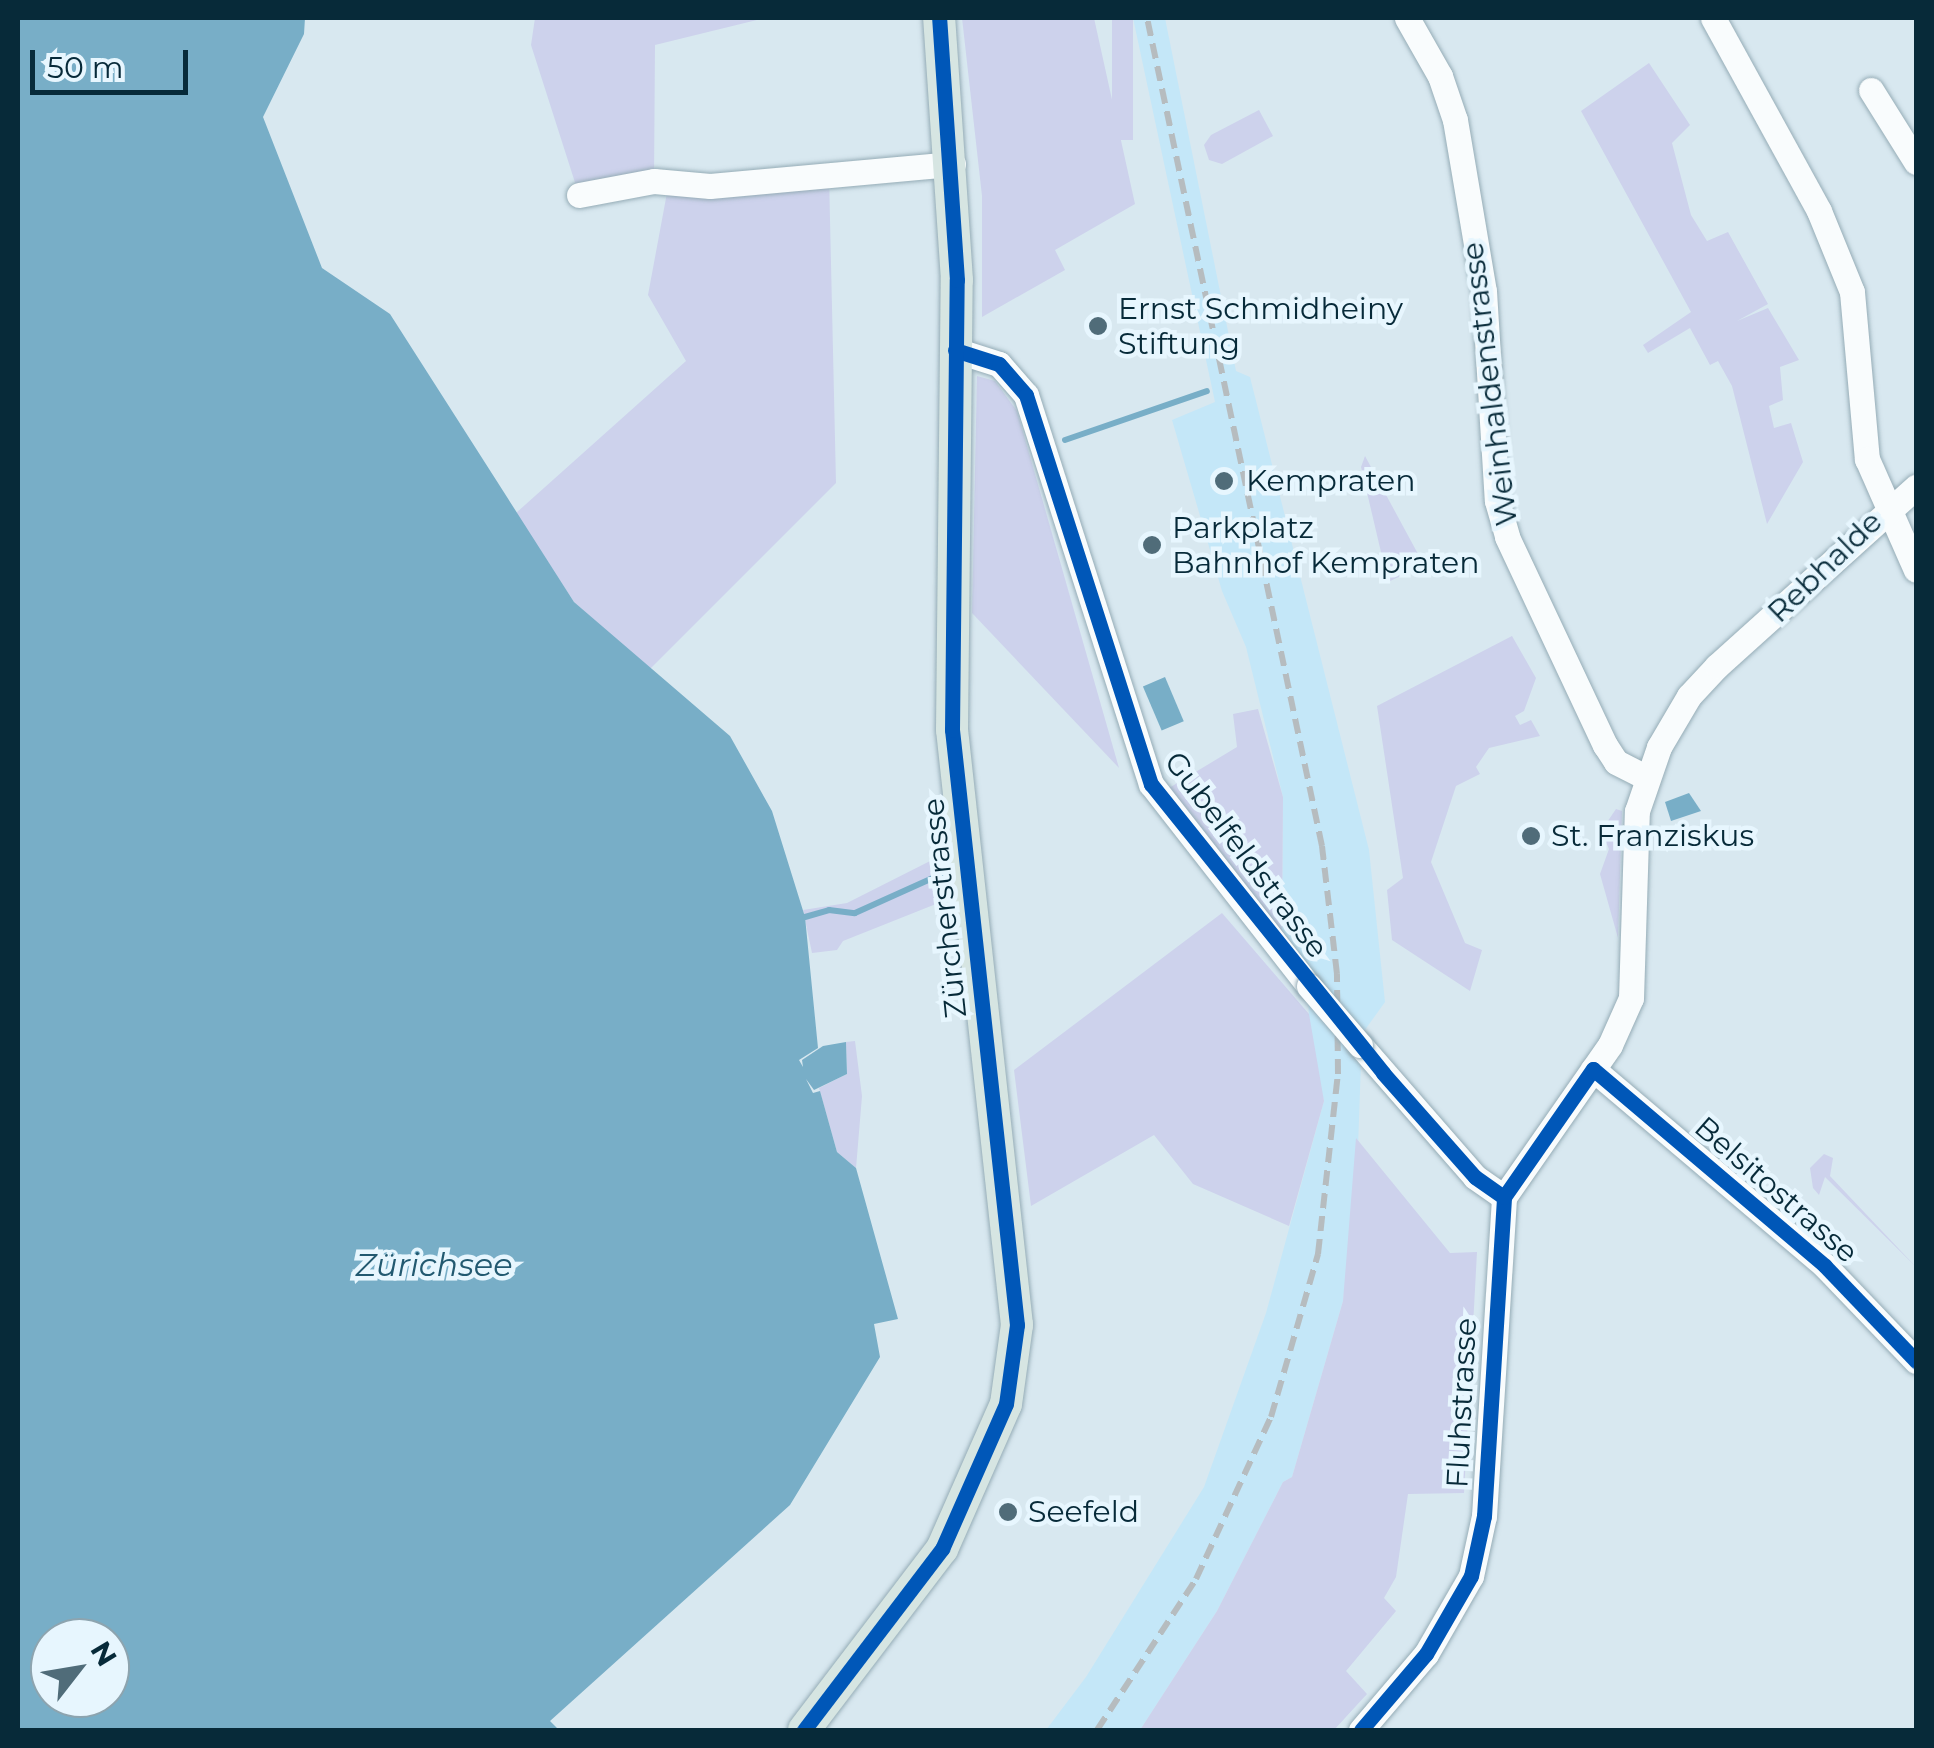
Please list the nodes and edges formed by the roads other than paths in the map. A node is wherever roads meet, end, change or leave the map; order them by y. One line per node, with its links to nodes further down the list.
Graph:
1 (938, 18): 6 (main road, Zürcherstrasse)
2 (1407, 18): 12 (street, Weinhaldenstrasse)
3 (1714, 18): 10 (street, Rebhalde)
4 (1872, 90): 5 (street)
5 (1916, 162)
6 (954, 164): 7 (street); 8 (main road, Zürcherstrasse)
7 (579, 194)
8 (955, 350): 14 (street, Gubelfeldstrasse, bridge); 16 (main road, Zürcherstrasse)
9 (1916, 487): 10 (street)
10 (1888, 512): 11 (street); 12 (street, Rebhalde)
11 (1916, 570)
12 (1647, 778): 13 (street, Rebhalde)
13 (1593, 1068): 14 (street); 15 (street, Belsitostrasse)
14 (1504, 1196): 17 (street, Fluhstrasse)
15 (1916, 1361)
16 (804, 1730)
17 (1361, 1730)

